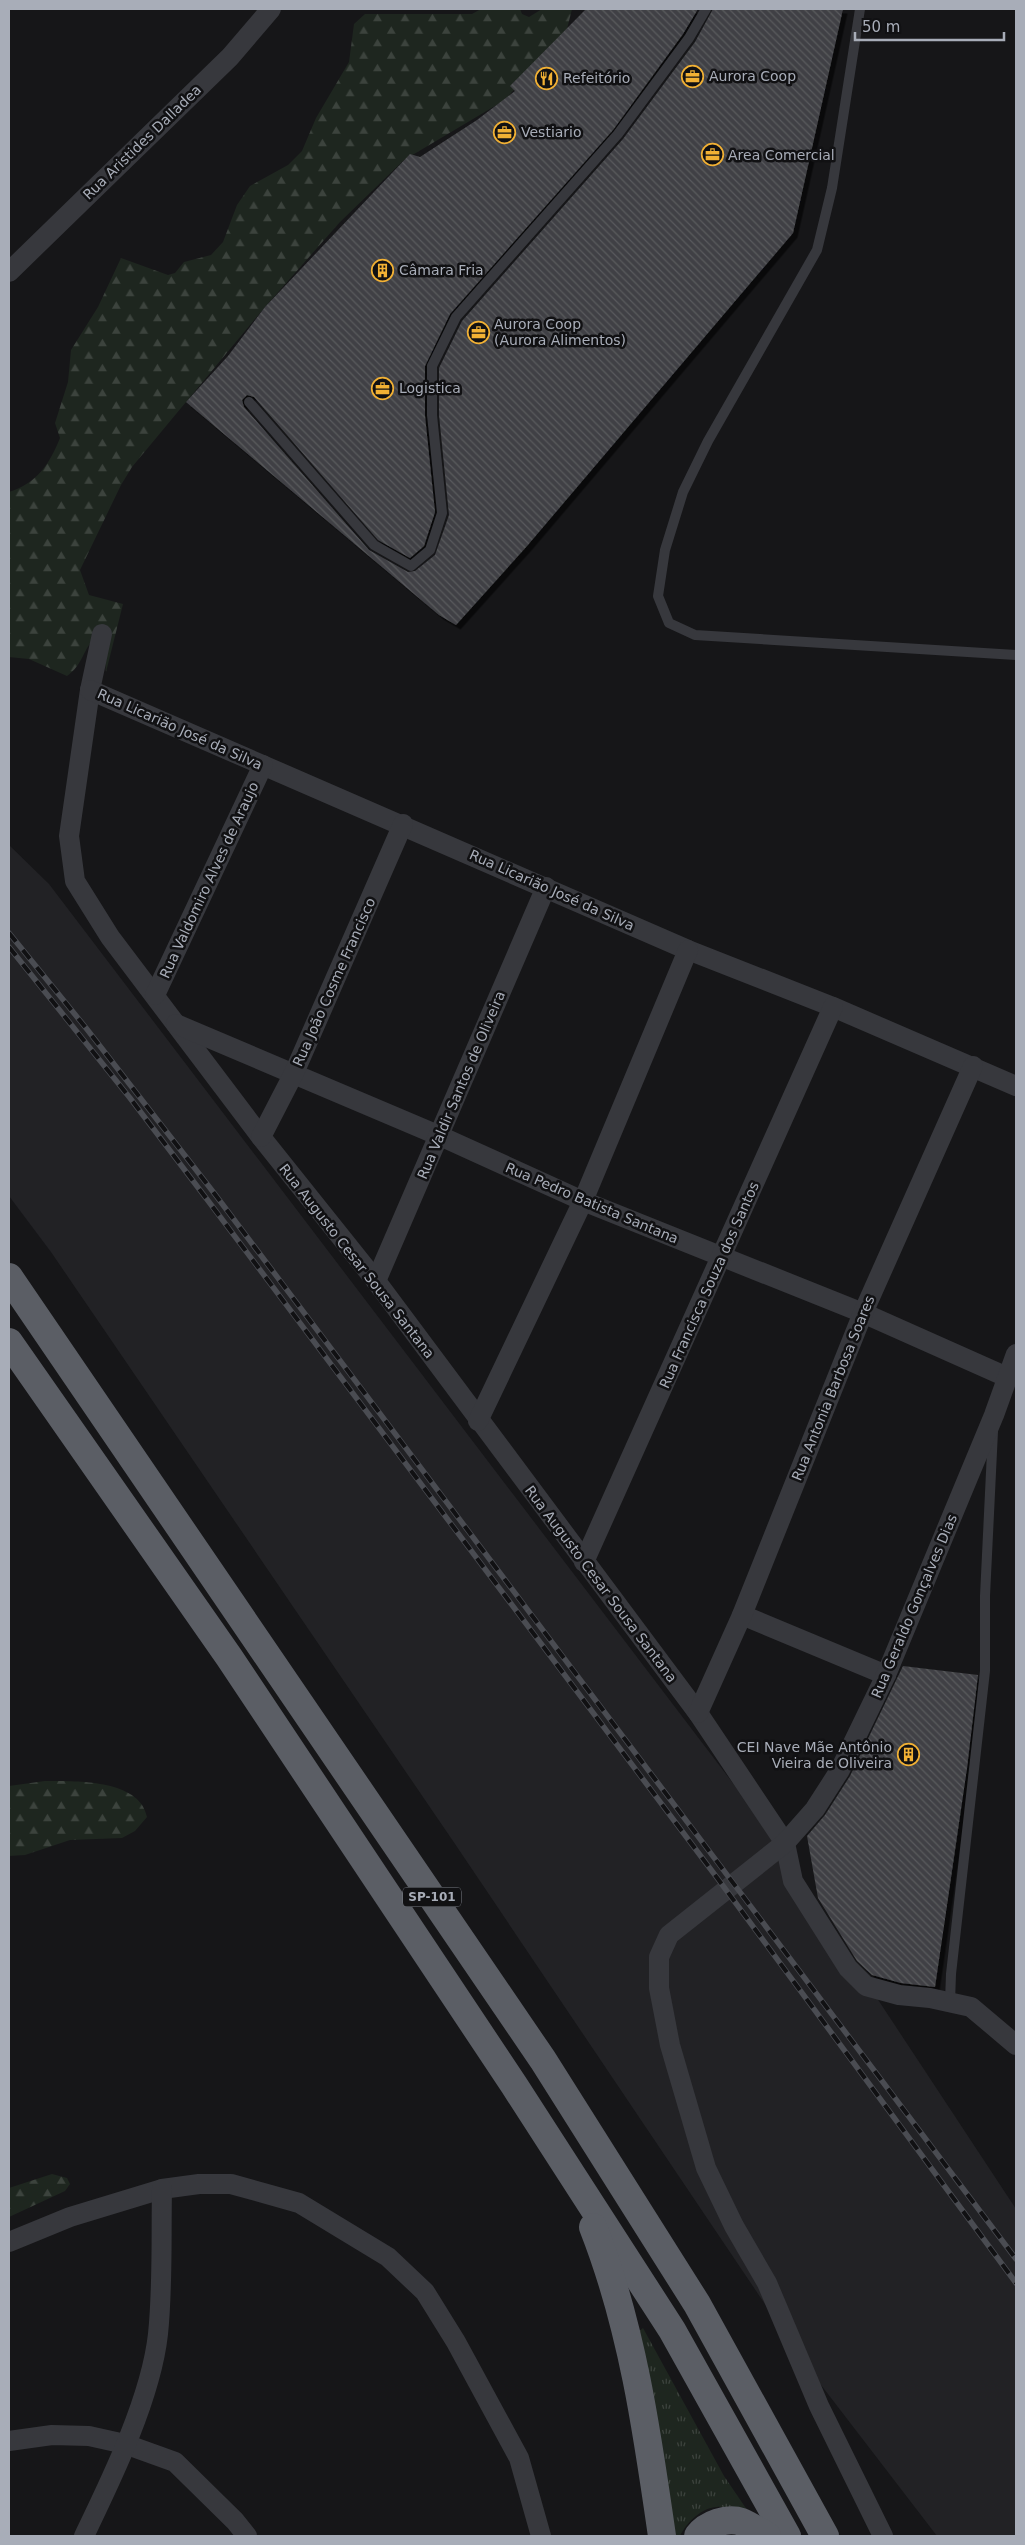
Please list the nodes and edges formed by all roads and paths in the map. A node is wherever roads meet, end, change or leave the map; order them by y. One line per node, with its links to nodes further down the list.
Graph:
1 (271, 9): 4 (street, Rua Aristides Dalladea)
2 (706, 9): 5 (lane)
3 (860, 9): 7 (lane)
4 (9, 272)
5 (249, 402)
6 (102, 634): 8 (street, Rua Augusto Cesar Sousa Santana)
7 (1016, 655)
8 (90, 690): 9 (street, Rua Licarião José da Silva); 13 (street, Rua Augusto Cesar Sousa Santana)
9 (263, 765): 10 (street, Rua Licarião José da Silva); 13 (street, Rua Valdomiro Alves de Araujo)
10 (403, 824): 11 (street, Rua Licarião José da Silva); 17 (street, Rua João Cosme Francisco)
11 (546, 887): 12 (street, Rua Licarião José da Silva); 19 (street, Rua Valdir Santos de Oliveira)
12 (688, 950): 14 (street, Rua Licarião José da Silva); 21 (street)
13 (155, 994): 15 (street, Rua Augusto Cesar Sousa Santana)
14 (833, 1007): 16 (street, Rua Licarião José da Silva); 22 (street, Rua Francisca Souza dos Santos)
15 (176, 1024): 17 (street, Rua Pedro Batista Santana); 20 (street, Rua Augusto Cesar Sousa Santana)
16 (973, 1066): 18 (street, Rua Licarião José da Silva); 25 (street, Rua Antonia Barbosa Soares)
17 (294, 1073): 19 (street, Rua Pedro Batista Santana); 20 (street, Rua João Cosme Francisco)
18 (1016, 1086)
19 (440, 1136): 21 (street, Rua Pedro Batista Santana); 24 (street, Rua Valdir Santos de Oliveira)
20 (260, 1137): 24 (street, Rua Augusto Cesar Sousa Santana)
21 (583, 1201): 22 (street, Rua Pedro Batista Santana); 30 (street)
22 (722, 1258): 25 (street, Rua Pedro Batista Santana); 31 (street, Rua Francisca Souza dos Santos)
23 (9, 1276): 50 (highway, SP-101)
24 (376, 1281): 30 (street, Rua Augusto Cesar Sousa Santana)
25 (863, 1313): 28 (street, Rua Pedro Batista Santana); 32 (street, Rua Antonia Barbosa Soares)
26 (9, 1342): 38 (highway, SP-101)
27 (1016, 1354): 28 (street, Rua Geraldo Gonçalves Dias)
28 (1008, 1378): 29 (street, Rua Geraldo Gonçalves Dias)
29 (994, 1415): 33 (street, Rua Geraldo Gonçalves Dias); 36 (lane)
30 (478, 1421): 31 (street, Rua Augusto Cesar Sousa Santana)
31 (584, 1562): 34 (street, Rua Augusto Cesar Sousa Santana)
32 (742, 1615): 33 (street); 34 (street, Rua Antonia Barbosa Soares)
33 (886, 1675): 35 (street, Rua Geraldo Gonçalves Dias)
34 (698, 1713): 35 (street, Rua Augusto Cesar Sousa Santana)
35 (785, 1843): 36 (street); 51 (street, Rua Geraldo Gonçalves Dias)
36 (950, 2002): 37 (street)
37 (1016, 2045)
38 (571, 2172): 46 (highway); 49 (highway, SP-101)
39 (162, 2189): 40 (street); 42 (street); 45 (street)
40 (9, 2242)
41 (9, 2441): 42 (street)
42 (125, 2444): 43 (street); 44 (street)
43 (84, 2536)
44 (247, 2536)
45 (541, 2536)
46 (662, 2536)
47 (698, 2536): 48 (highway)
48 (767, 2536)
49 (787, 2536)
50 (825, 2536)
51 (883, 2536)

